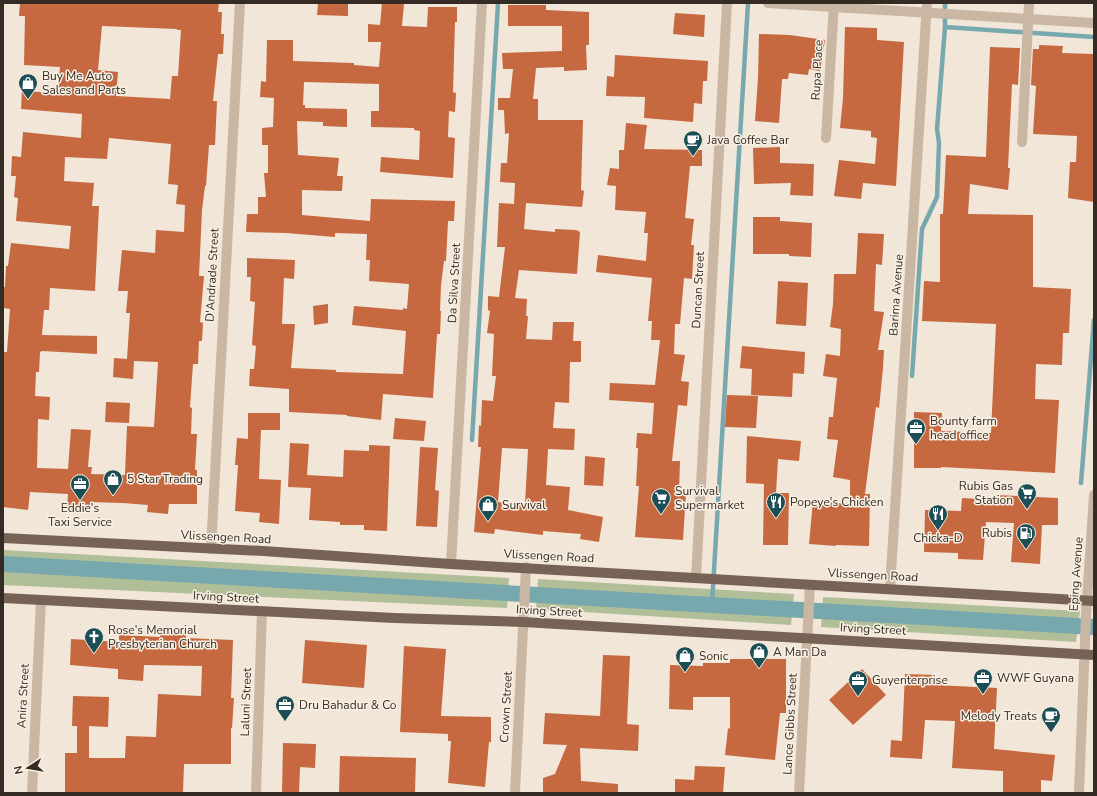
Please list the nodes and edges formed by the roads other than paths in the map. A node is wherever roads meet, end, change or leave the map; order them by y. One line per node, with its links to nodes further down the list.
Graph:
1 (240, 3): 14 (street, D'Andrade Street)
2 (482, 3): 15 (street, Da Silva Street)
3 (727, 3): 17 (street, Duncan Street)
4 (768, 3): 6 (street)
5 (1028, 3): 9 (street)
6 (834, 5): 7 (street); 10 (street, Rupa Place)
7 (929, 10): 9 (street); 19 (street, Barima Avenue)
8 (1094, 23): 9 (street)
9 (1027, 28): 11 (street)
10 (826, 138)
11 (1022, 142)
12 (1094, 495): 22 (street, Eping Avenue)
13 (3, 538): 14 (main road, Vlissengen Road)
14 (211, 549): 15 (main road, Vlissengen Road)
15 (451, 564): 16 (main road, Vlissengen Road)
16 (526, 568): 17 (main road, Vlissengen Road); 24 (street, Crown Street)
17 (696, 578): 18 (main road, Vlissengen Road)
18 (810, 585): 19 (main road, Vlissengen Road); 25 (street, Lance Gibbs Street)
19 (890, 588): 22 (main road, Vlissengen Road)
20 (3, 598): 21 (main road, Irving Street)
21 (41, 600): 23 (main road, Irving Street); 27 (street, Anira Street)
22 (1090, 600): 26 (street, Eping Avenue)
23 (262, 611): 24 (main road, Irving Street); 28 (street, Laluni Street)
24 (524, 622): 25 (main road, Irving Street); 29 (street, Crown Street)
25 (807, 638): 26 (main road, Irving Street); 30 (street, Lance Gibbs Street)
26 (1089, 655): 31 (street, Eping Avenue)
27 (32, 793)
28 (256, 793)
29 (514, 793)
30 (799, 793)
31 (1079, 793)

